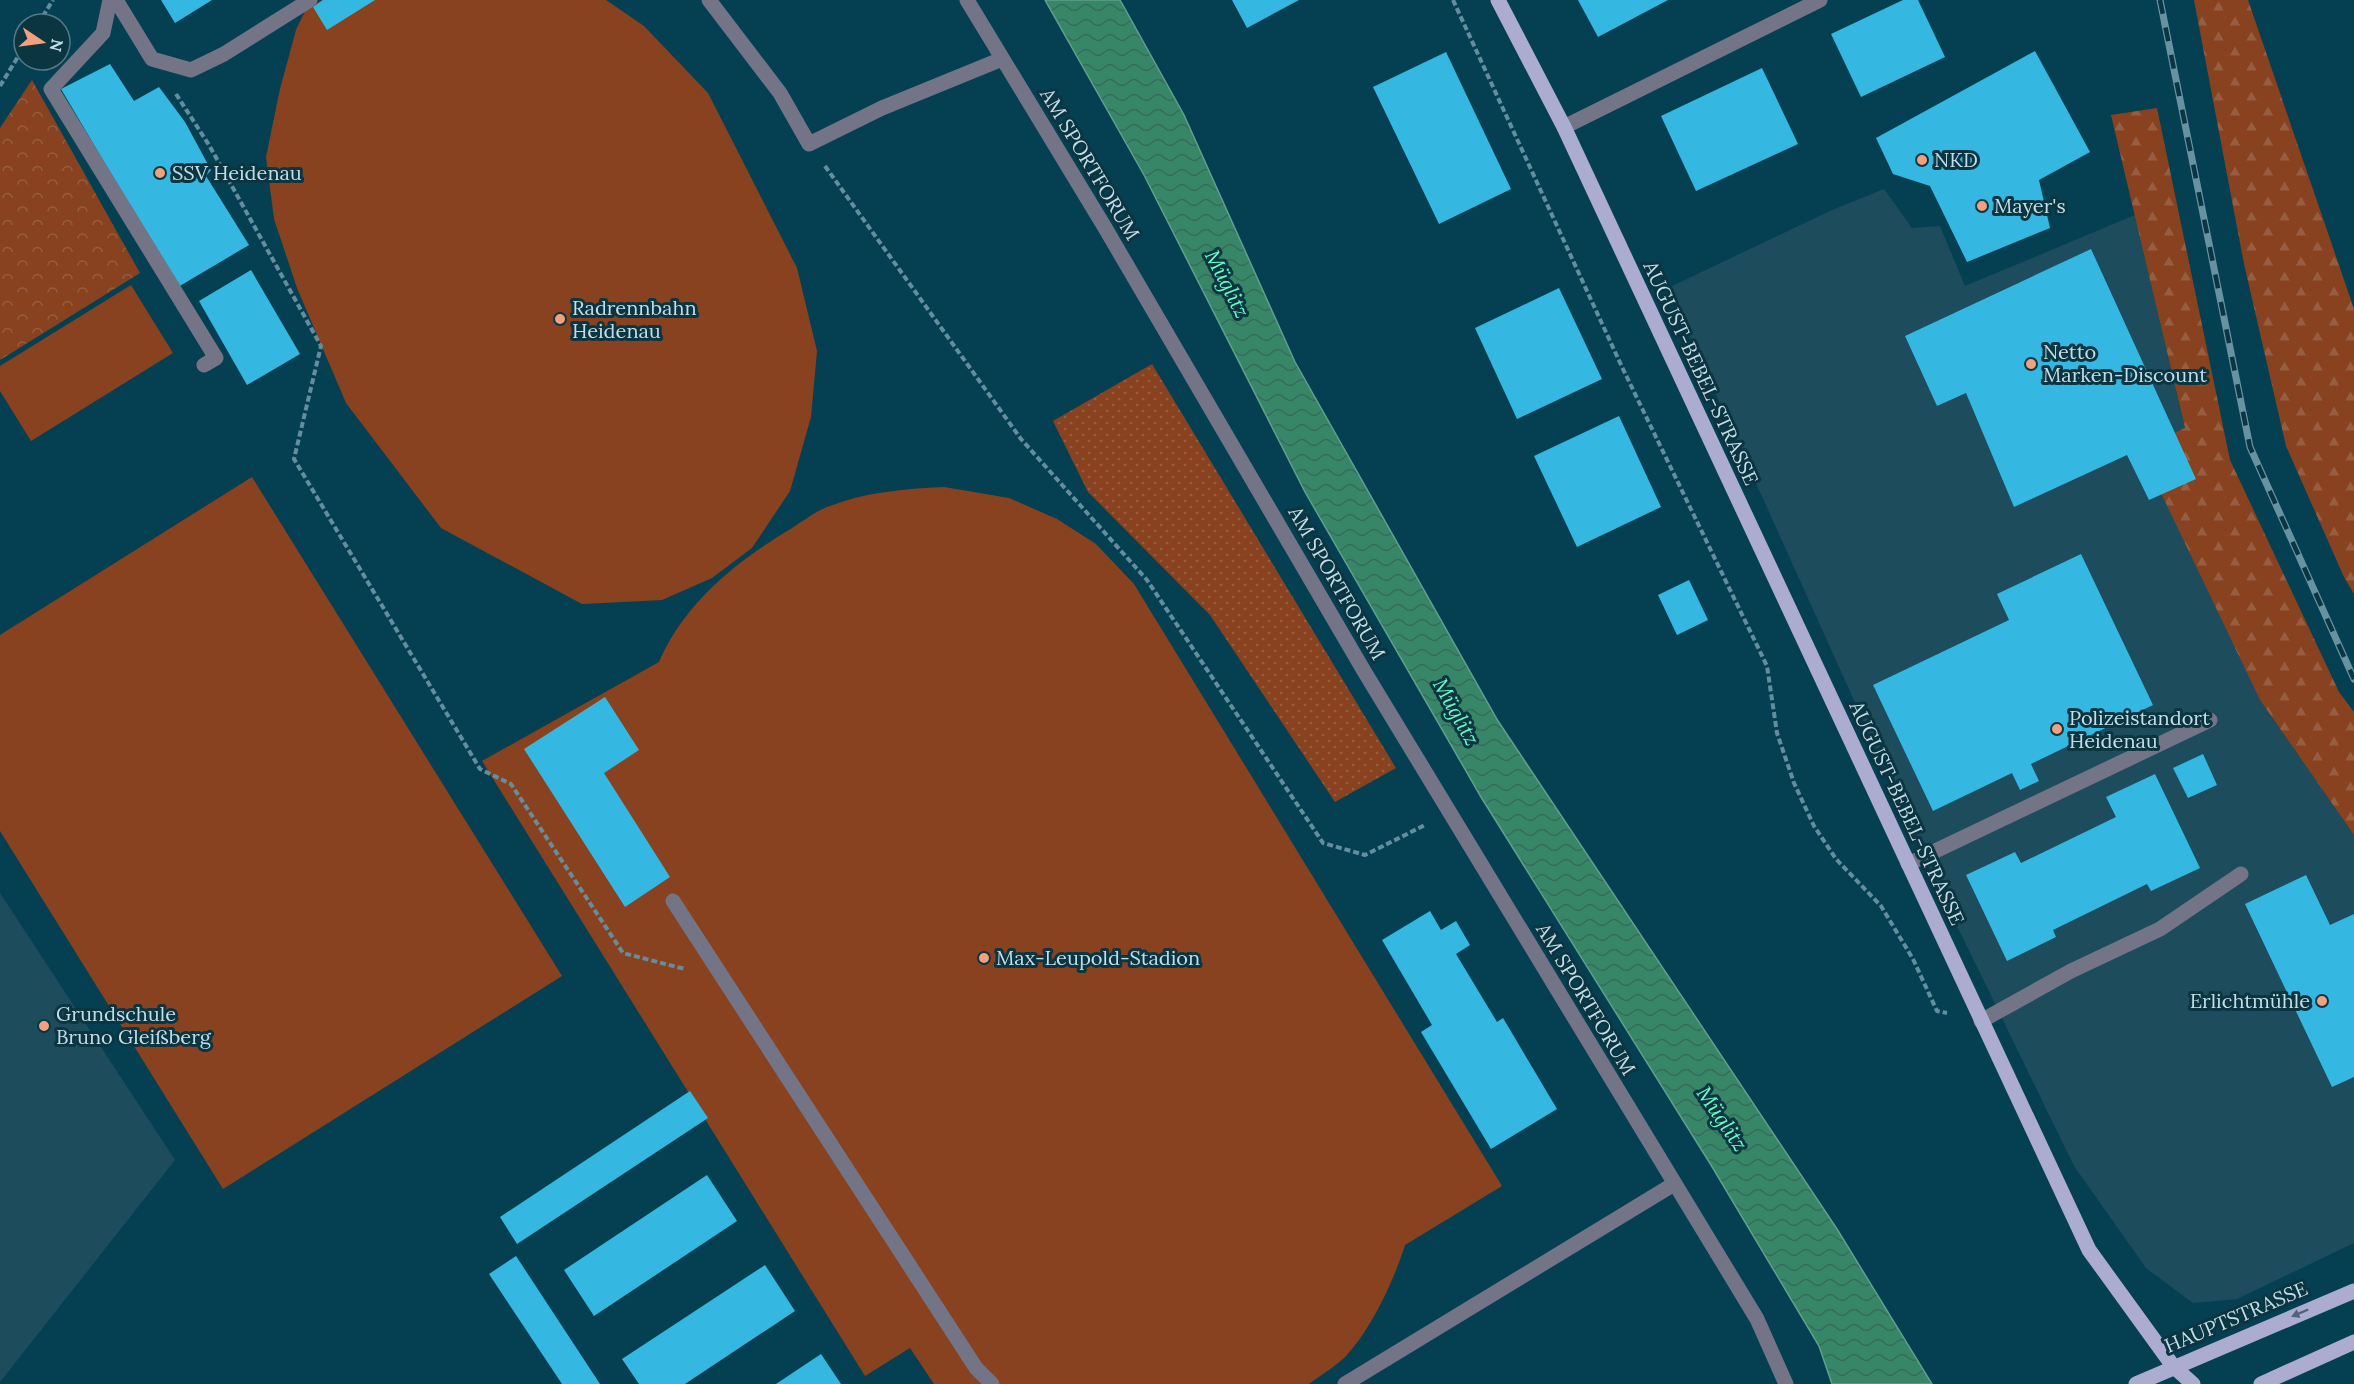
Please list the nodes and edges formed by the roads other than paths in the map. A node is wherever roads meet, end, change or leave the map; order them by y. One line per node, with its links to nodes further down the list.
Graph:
1 (110, 0): 10 (street)
2 (116, 0): 3 (street)
3 (310, 0)
4 (709, 0): 8 (street)
5 (967, 0): 8 (street, AM SPORTFORUM)
6 (1497, 0): 9 (main road, AUGUST-BEBEL-STRASSE)
7 (1820, 0): 9 (street)
8 (1002, 59): 16 (street, AM SPORTFORUM)
9 (1564, 127): 12 (main road, AUGUST-BEBEL-STRASSE)
10 (204, 365)
11 (2210, 720): 12 (street)
12 (1908, 864): 15 (main road, AUGUST-BEBEL-STRASSE)
13 (2241, 874): 15 (street)
14 (673, 901): 20 (street)
15 (1982, 1021): 19 (main road, AUGUST-BEBEL-STRASSE)
16 (1674, 1184): 21 (street); 22 (street, AM SPORTFORUM)
17 (2354, 1291): 19 (main road, HAUPTSTRASSE, one-way to 19)
18 (2354, 1342): 25 (main road)
19 (2173, 1366): 23 (main road, HAUPTSTRASSE); 24 (main road, AUGUST-BEBEL-STRASSE)
20 (992, 1384)
21 (1345, 1384)
22 (1786, 1384)
23 (2136, 1384)
24 (2193, 1384)
25 (2261, 1384)

